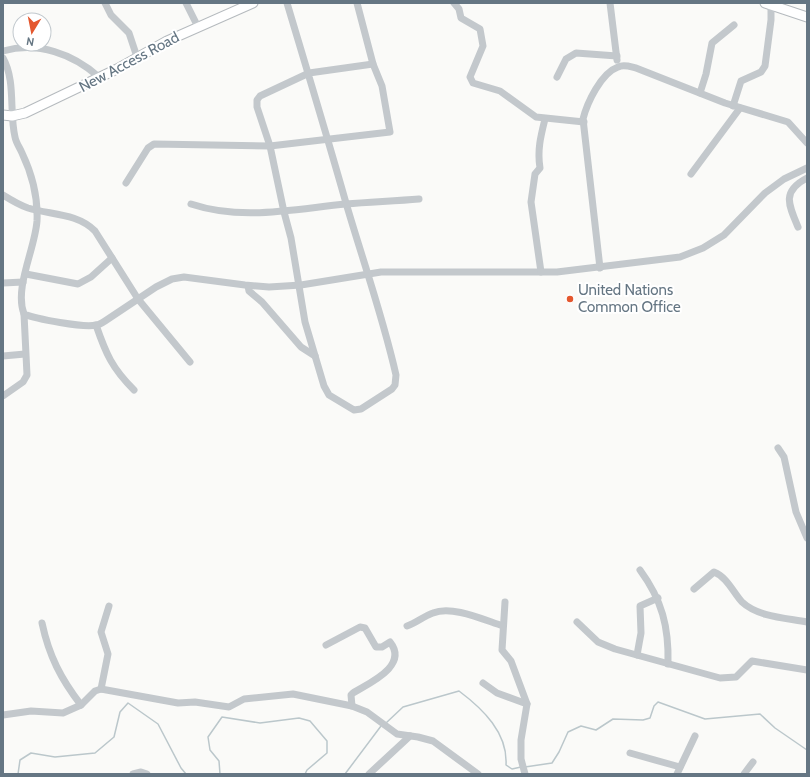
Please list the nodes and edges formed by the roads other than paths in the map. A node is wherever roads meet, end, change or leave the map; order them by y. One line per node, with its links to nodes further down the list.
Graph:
1 (105, 3): 13 (street)
2 (186, 3): 11 (street)
3 (254, 3): 11 (main road, New Access Road)
4 (287, 3): 18 (street)
5 (357, 3): 16 (street)
6 (454, 3): 24 (street)
7 (610, 3): 14 (street)
8 (769, 4): 9 (main road); 22 (street)
9 (807, 17)
10 (734, 25): 21 (street)
11 (198, 27): 13 (main road, New Access Road)
12 (3, 51): 19 (street)
13 (137, 56): 19 (main road, New Access Road)
14 (617, 56): 17 (street); 20 (street)
15 (3, 58): 23 (street)
16 (373, 64): 18 (street); 26 (street)
17 (618, 66): 21 (street); 25 (street)
18 (309, 73): 26 (street); 28 (street)
19 (99, 77): 23 (main road, New Access Road)
20 (557, 77)
21 (700, 94): 22 (street)
22 (736, 107): 27 (street); 30 (street)
23 (7, 116): 37 (street)
24 (545, 119): 25 (street); 42 (street)
25 (584, 122): 41 (street)
26 (328, 139): 28 (street); 36 (street)
27 (807, 143)
28 (270, 146): 32 (street); 38 (street)
29 (807, 168): 41 (street)
30 (691, 174)
31 (807, 178): 39 (street)
32 (126, 183)
33 (3, 195): 37 (street)
34 (419, 199): 36 (street)
35 (192, 204): 38 (street)
36 (346, 204): 38 (street); 44 (street)
37 (37, 210): 40 (street); 43 (street)
38 (284, 212): 48 (street)
39 (798, 227)
40 (112, 258): 43 (street); 49 (street)
41 (600, 268): 42 (street)
42 (541, 272): 44 (street)
43 (26, 274): 45 (street)
44 (369, 274): 48 (street); 54 (street)
45 (23, 282): 46 (street); 50 (street)
46 (3, 283)
47 (248, 286): 48 (street); 49 (street); 54 (street)
48 (301, 286): 54 (street)
49 (138, 299): 51 (street); 55 (street)
50 (24, 314): 51 (street); 52 (street)
51 (96, 326): 56 (street)
52 (25, 354): 53 (street); 57 (street)
53 (3, 356)
54 (315, 356)
55 (190, 362)
56 (134, 390)
57 (3, 396)
58 (778, 448): 59 (street)
59 (807, 538)
60 (640, 570): 62 (street)
61 (694, 589): 66 (street)
62 (658, 598): 71 (street); 72 (street)
63 (505, 602): 69 (street)
64 (109, 606): 75 (street)
65 (577, 622): 71 (street)
66 (807, 622)
67 (42, 623): 77 (street)
68 (407, 626): 69 (street)
69 (503, 626): 76 (street)
70 (326, 645): 78 (street)
71 (637, 655): 72 (street)
72 (668, 664): 73 (street)
73 (807, 670)
74 (483, 683): 76 (street)
75 (101, 689): 77 (street); 78 (street)
76 (527, 704): 89 (street)
77 (81, 705): 79 (street)
78 (352, 706): 80 (street)
79 (3, 713)
80 (410, 736): 87 (street); 88 (street)
81 (695, 736): 84 (street)
82 (630, 752): 84 (street)
83 (753, 762): 90 (street)
84 (679, 771)
85 (133, 774): 86 (street)
86 (147, 774)
87 (369, 774)
88 (478, 774)
89 (525, 774)
90 (744, 774)

